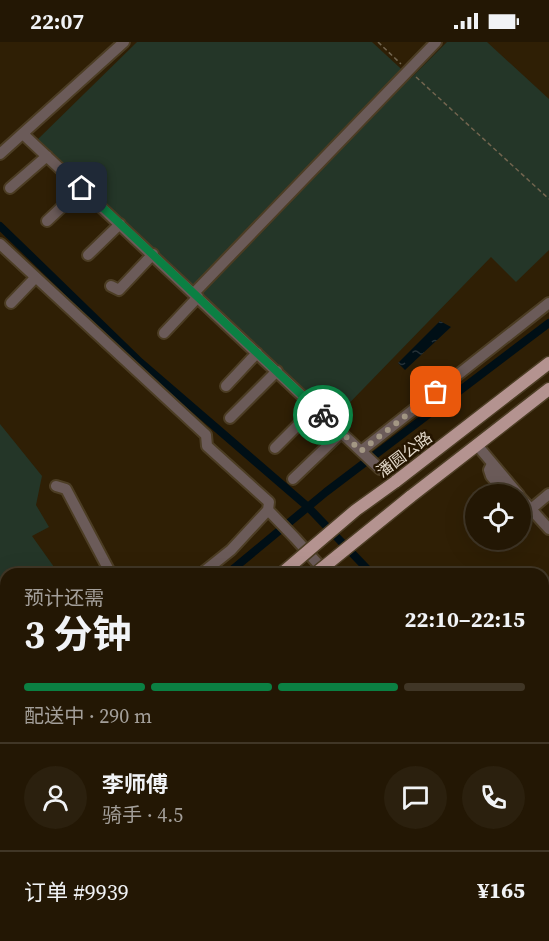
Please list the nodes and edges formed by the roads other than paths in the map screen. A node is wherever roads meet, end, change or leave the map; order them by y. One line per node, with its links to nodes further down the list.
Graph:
1 (124, 42): 3 (street)
2 (436, 42): 15 (street)
3 (23, 134): 4 (street); 5 (street)
4 (0, 154)
5 (47, 156): 6 (street); 7 (street)
6 (10, 188)
7 (82, 188): 8 (street); 9 (street)
8 (47, 221)
9 (120, 224): 11 (street); 12 (street)
10 (0, 244): 13 (street)
11 (153, 254): 14 (street); 15 (street)
12 (88, 255)
13 (35, 278): 16 (street); 38 (street)
14 (111, 286)
15 (196, 295): 18 (street); 19 (street)
16 (11, 303)
17 (549, 303): 29 (street)
18 (164, 333)
19 (257, 353): 21 (street); 22 (street)
20 (549, 363): 42 (main road, 潘圆公路, bridge)
21 (277, 371): 24 (street); 25 (street)
22 (226, 386)
23 (549, 389): 27 (main road)
24 (315, 408): 26 (street); 28 (street)
25 (230, 418)
26 (341, 433): 29 (street); 32 (street)
27 (477, 445): 30 (street); 44 (main road, bridge)
28 (275, 448)
29 (362, 453): 31 (street)
30 (492, 464): 33 (street); 34 (street)
31 (380, 469)
32 (293, 479)
33 (498, 484)
34 (510, 484)
35 (56, 486): 40 (street)
36 (549, 494): 37 (street)
37 (531, 509): 39 (street)
38 (271, 512): 41 (street); 43 (street)
39 (549, 529)
40 (108, 568)
41 (208, 568)
42 (287, 568)
43 (322, 568)
44 (322, 568)

